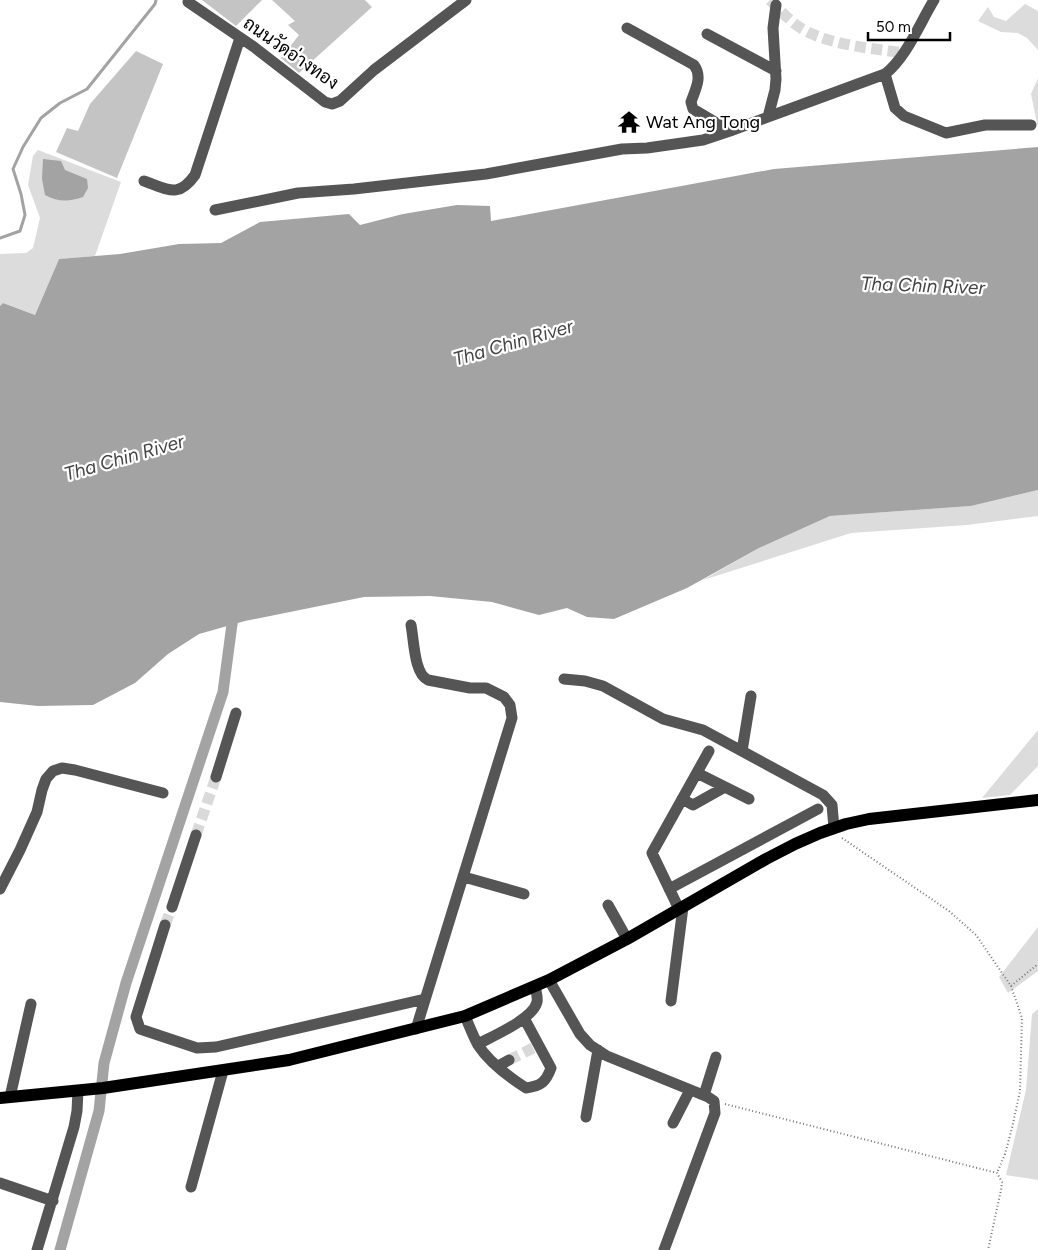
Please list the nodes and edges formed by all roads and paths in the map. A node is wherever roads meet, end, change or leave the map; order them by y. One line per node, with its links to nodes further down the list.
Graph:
1 (466, 0): 7 (street, ถนนวัดอ่างทอง)
2 (934, 0): 9 (street)
3 (188, 2): 7 (street, ถนนวัดอ่างทอง)
4 (776, 5): 8 (street)
5 (627, 28): 12 (street)
6 (707, 34): 8 (street)
7 (240, 38): 13 (street)
8 (776, 71): 10 (street)
9 (885, 74): 10 (street); 11 (street)
10 (768, 117): 12 (street)
11 (1030, 125)
12 (730, 131): 14 (street)
13 (144, 181)
14 (215, 210)
15 (411, 625): 31 (street)
16 (564, 679): 20 (street)
17 (752, 696): 20 (street)
18 (236, 713): 22 (street)
19 (709, 751): 21 (street)
20 (742, 751): 29 (street)
21 (697, 773): 23 (street); 25 (street)
22 (216, 777)
23 (725, 786): 25 (street); 26 (street)
24 (163, 793): 32 (street)
25 (682, 799): 33 (street)
26 (750, 799)
27 (1038, 800): 29 (main road)
28 (818, 810): 33 (street)
29 (837, 827): 37 (main road); 43 (path)
30 (196, 835): 36 (street)
31 (464, 877): 34 (street); 44 (street)
32 (0, 889)
33 (669, 889): 37 (street)
34 (524, 894)
35 (608, 905): 39 (street)
36 (172, 907)
37 (681, 908): 39 (main road); 45 (street)
38 (165, 925): 44 (street)
39 (627, 939): 41 (main road)
40 (1038, 964): 43 (path)
41 (549, 980): 42 (main road); 51 (street)
42 (535, 986): 47 (main road); 48 (street)
43 (1011, 986): 62 (path)
44 (426, 998): 49 (street)
45 (671, 1001)
46 (32, 1004): 58 (street)
47 (465, 1016): 49 (main road); 50 (street)
48 (524, 1018): 50 (street); 54 (street)
49 (416, 1029): 55 (main road)
50 (478, 1044): 54 (street)
51 (598, 1050): 57 (street); 60 (street)
52 (716, 1057): 59 (street)
53 (509, 1060): 54 (street)
54 (498, 1066)
55 (224, 1071): 56 (main road); 64 (street)
56 (78, 1090): 58 (main road); 65 (street)
57 (690, 1090): 59 (street); 61 (street)
58 (5, 1098)
59 (708, 1098): 62 (path); 67 (street)
60 (586, 1118)
61 (673, 1123)
62 (997, 1173): 68 (path)
63 (0, 1183): 65 (street)
64 (191, 1187)
65 (53, 1201): 66 (street)
66 (37, 1250)
67 (664, 1250)
68 (988, 1250)

